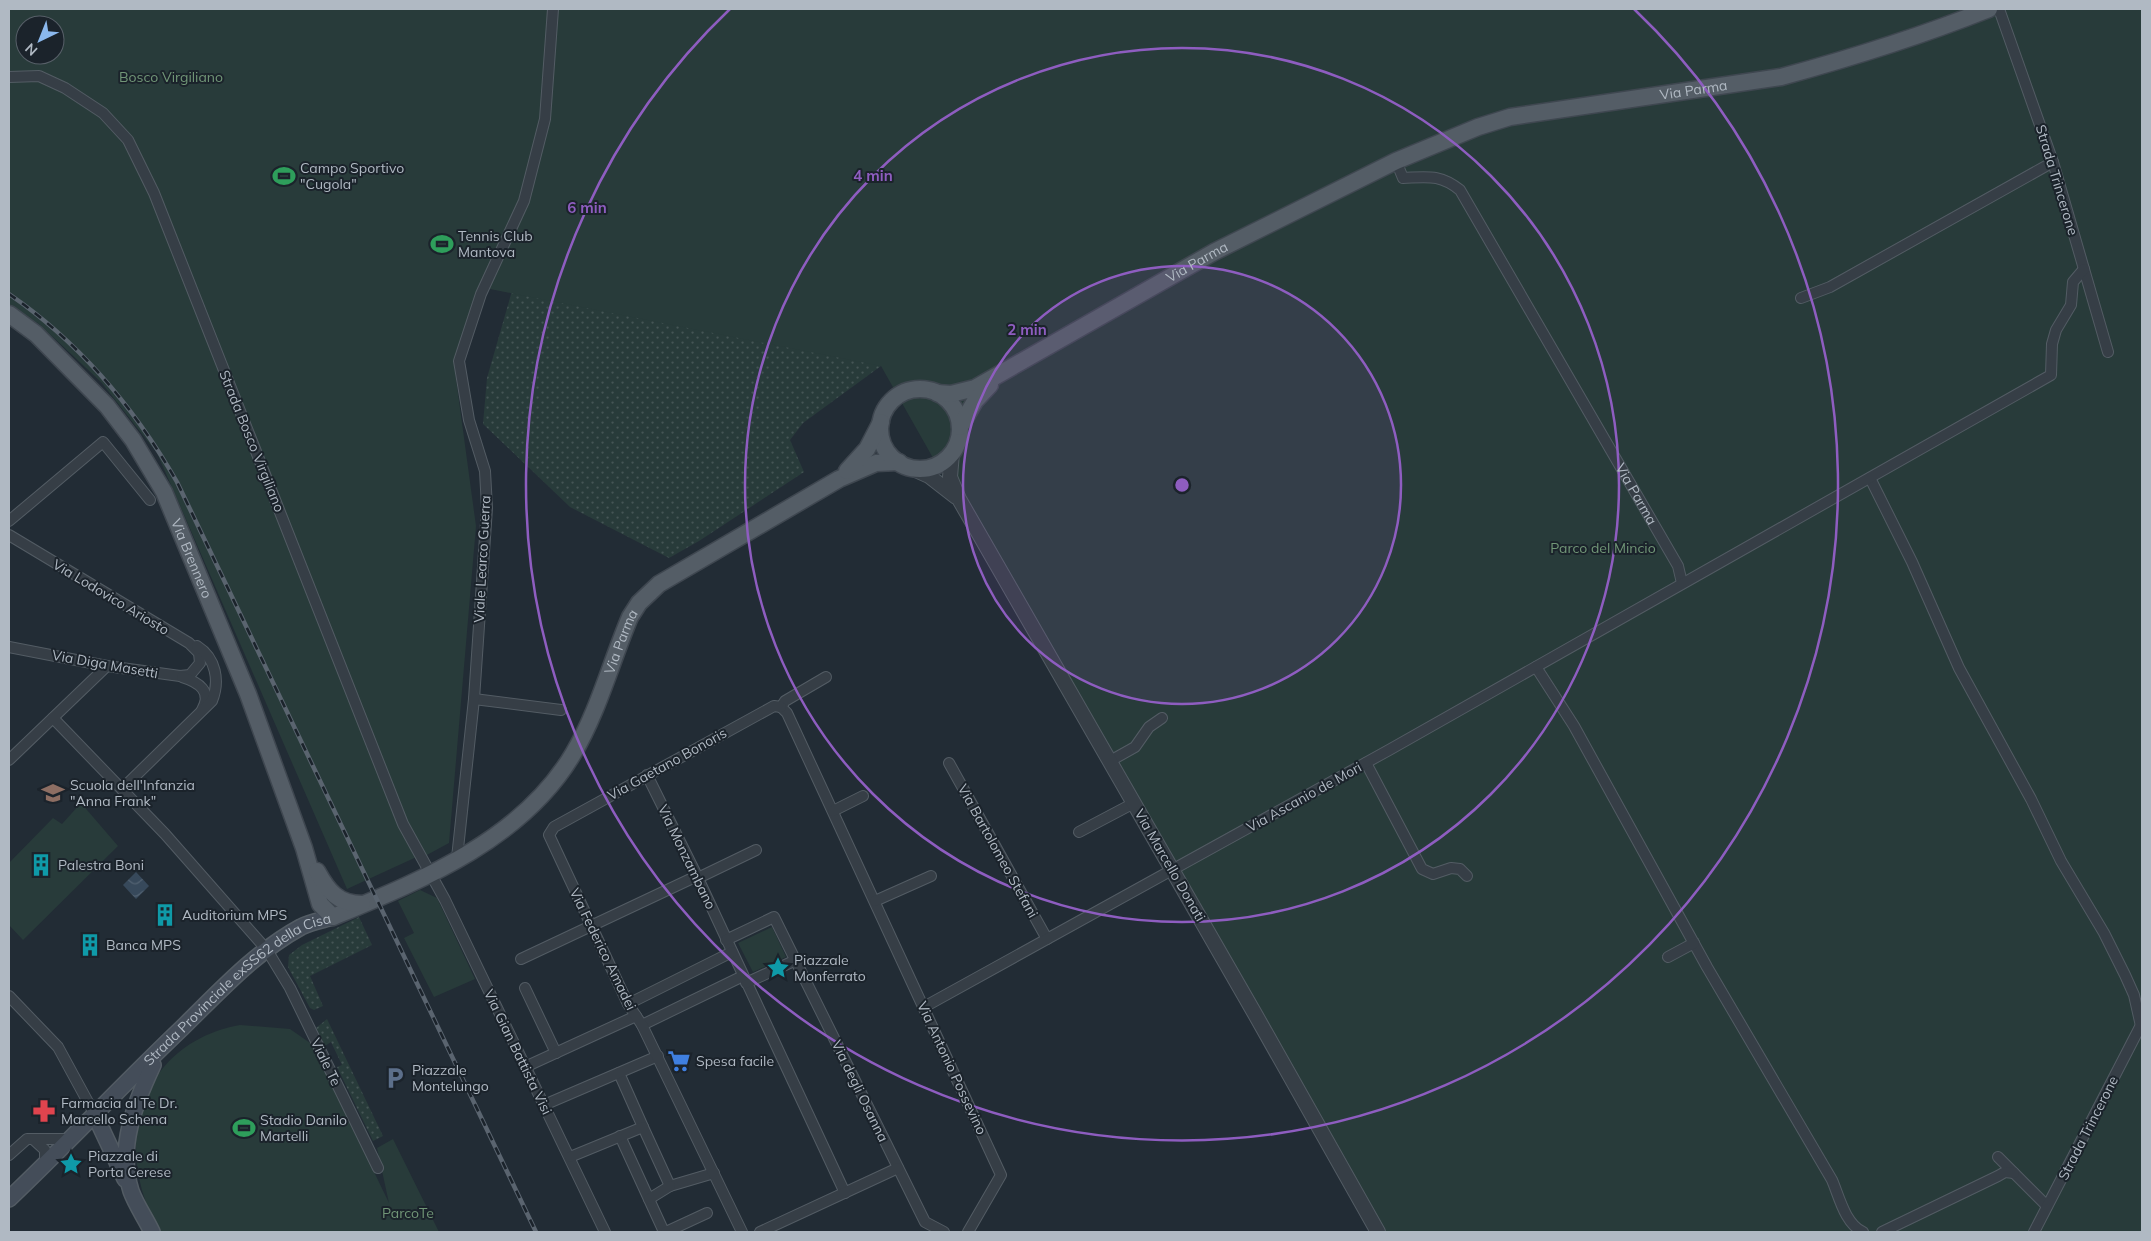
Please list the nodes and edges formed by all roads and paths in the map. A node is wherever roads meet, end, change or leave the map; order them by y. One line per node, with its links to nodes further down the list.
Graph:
1 (553, 9): 30 (street, Viale Learco Guerra)
2 (1988, 9): 5 (main road, Via Parma)
3 (1999, 9): 6 (street, Strada Trincerone)
4 (9, 77): 51 (street, Strada Bosco Virgiliano)
5 (1396, 161): 11 (main road, Via Parma); 23 (street, Via Parma)
6 (2053, 162): 7 (street, Strada Trincerone); 8 (street)
7 (2084, 269): 10 (street, Strada Trincerone); 17 (street, Via Ascanio de Mori)
8 (1801, 298)
9 (9, 314): 47 (main road, Via Brennero)
10 (2108, 352)
11 (1002, 374): 12 (main road, Via Parma); 14 (main road, Via Parma)
12 (937, 393): 13 (main road); 14 (main road)
13 (881, 422): 16 (main road); 18 (main road, Via Parma)
14 (960, 427): 15 (main road)
15 (952, 453): 16 (main road); 19 (street, Via Marcello Donati)
16 (904, 464): 18 (main road, Via Parma); 19 (street, Via Marcello Donati)
17 (1870, 478): 23 (street, Via Ascanio de Mori); 76 (street)
18 (839, 479): 49 (main road, Via Parma)
19 (958, 499): 37 (street, Via Marcello Donati)
20 (150, 500): 21 (street)
21 (9, 521)
22 (9, 536): 24 (street, Via Lodovico Ariosto)
23 (1682, 583): 27 (street, Via Ascanio de Mori)
24 (189, 643): 28 (street); 33 (street, Via Lodovico Ariosto)
25 (9, 646): 26 (street, Via Diga Masetti)
26 (107, 666): 28 (street, Via Diga Masetti); 34 (street)
27 (1536, 667): 39 (street, Via Ascanio de Mori); 63 (street)
28 (180, 676): 33 (street)
29 (826, 677): 31 (street, Via Gaetano Bonoris)
30 (474, 699): 32 (street); 49 (street, Viale Learco Guerra)
31 (781, 707): 40 (street, Via Gaetano Bonoris); 44 (street, Via Antonio Possevino)
32 (560, 710)
33 (197, 716): 41 (street, Via Lodovico Ariosto)
34 (53, 718): 36 (street); 41 (street, Viale Te)
35 (1162, 718): 37 (street)
36 (9, 760)
37 (1110, 761): 43 (street, Via Marcello Donati)
38 (949, 763): 61 (street, Via Bartolomeo Stefani)
39 (1366, 763): 50 (street, Via Ascanio de Mori); 53 (street)
40 (647, 775): 45 (street, Via Gaetano Bonoris); 54 (street, Via Monzambano)
41 (122, 789): 65 (street, Viale Te)
42 (863, 796): 44 (street)
43 (1134, 803): 46 (street); 50 (street, Via Marcello Donati)
44 (833, 811): 56 (street, Via Antonio Possevino)
45 (554, 827): 59 (street, Via Federico Amadei)
46 (1079, 832)
47 (304, 848): 55 (main road, Via Brennero); 58 (main road, Via Brennero); 60 (main road, Via Brennero)
48 (756, 850): 54 (street)
49 (457, 858): 51 (main road, Via Parma)
50 (1172, 869): 61 (street, Via Ascanio de Mori); 110 (street, Via Marcello Donati)
51 (430, 873): 57 (main road, Via Parma); 80 (street, Via Gian Battista Visi)
52 (930, 876): 56 (street)
53 (1467, 876)
54 (697, 877): 59 (street); 62 (street, Via Monzambano)
55 (330, 893): 57 (main road); 58 (main road, Via Brennero)
56 (875, 901): 73 (street, Via Antonio Possevino)
57 (364, 904): 58 (main road, Via Parma)
58 (333, 917): 60 (main road, Strada Provinciale exSS62 della Cisa); 65 (main road, Strada Provinciale exSS62 della Cisa)
59 (593, 926): 67 (street); 72 (street, Via Federico Amadei)
60 (302, 927): 65 (main road, Strada Provinciale exSS62 della Cisa)
61 (1047, 939): 73 (street, Via Ascanio de Mori)
62 (726, 940): 64 (street, Via Monzambano); 68 (street, Via degli Osanna)
63 (1694, 943): 66 (street); 111 (street)
64 (732, 952): 69 (street, Via Monzambano); 72 (street)
65 (270, 953): 79 (main road, Strada Provinciale exSS62 della Cisa); 83 (main road, Strada Provinciale exSS62 della Cisa); 92 (street, Viale Te)
66 (1668, 957)
67 (521, 959)
68 (796, 960): 69 (street); 93 (street, Via degli Osanna)
69 (745, 980): 75 (street); 98 (street, Via Monzambano)
70 (525, 988): 77 (street)
71 (9, 996): 83 (street)
72 (628, 1004): 74 (street, Via Federico Amadei)
73 (924, 1007): 109 (street, Via Antonio Possevino)
74 (636, 1016): 75 (street, Via Federico Amadei); 77 (street)
75 (642, 1025): 78 (street, Via Federico Amadei)
76 (2142, 1025): 101 (street, Strada Trincerone)
77 (556, 1053): 80 (street)
78 (658, 1056): 81 (street); 94 (street, Via Federico Amadei)
79 (153, 1065): 83 (main road, Strada Provinciale exSS62 della Cisa); 97 (main road)
80 (525, 1067): 82 (street, Via Gian Battista Visi)
81 (619, 1073): 82 (street); 84 (street)
82 (544, 1105): 89 (street, Via Gian Battista Visi)
83 (95, 1115): 87 (main road); 97 (main road)
84 (643, 1126): 85 (street); 96 (street)
85 (620, 1136): 89 (street); 100 (street)
86 (33, 1139): 87 (street); 88 (street); 91 (street)
87 (70, 1139): 91 (main road)
88 (9, 1155)
89 (570, 1157): 104 (street, Via Gian Battista Visi)
90 (1998, 1157): 95 (street)
91 (45, 1165): 99 (main road)
92 (378, 1168)
93 (898, 1168): 98 (street); 108 (street, Via degli Osanna)
94 (714, 1173): 96 (street); 106 (street, Via Federico Amadei)
95 (2014, 1173): 101 (street); 112 (street)
96 (670, 1186): 100 (street)
97 (131, 1191): 103 (main road)
98 (845, 1193): 107 (street)
99 (9, 1199)
100 (648, 1199): 105 (street)
101 (2047, 1206): 113 (street, Strada Trincerone)
102 (707, 1213): 105 (street)
103 (152, 1232)
104 (605, 1232)
105 (665, 1232)
106 (742, 1232)
107 (760, 1232)
108 (944, 1232)
109 (968, 1232)
110 (1378, 1232)
111 (1862, 1232)
112 (1882, 1232)
113 (2034, 1232)

